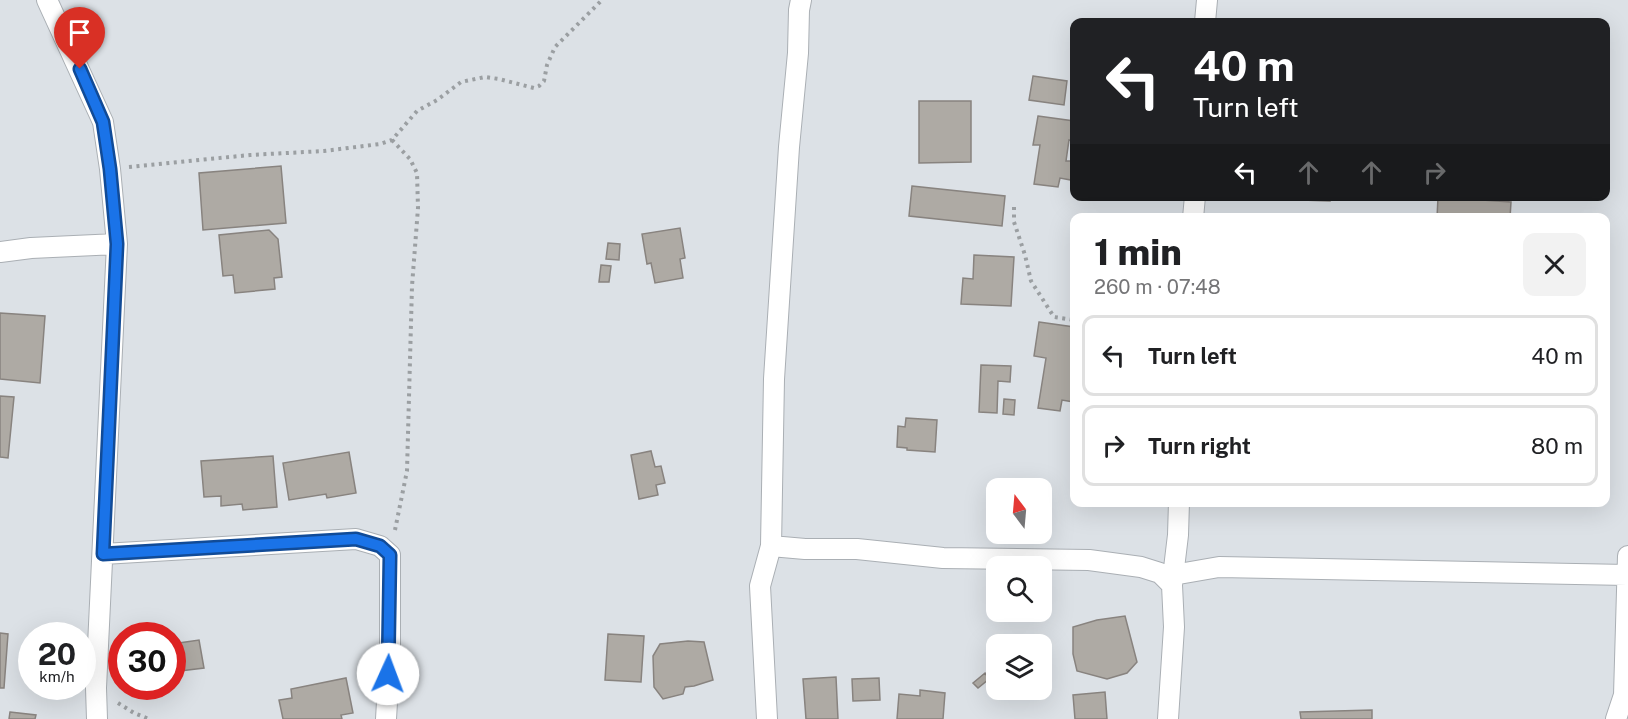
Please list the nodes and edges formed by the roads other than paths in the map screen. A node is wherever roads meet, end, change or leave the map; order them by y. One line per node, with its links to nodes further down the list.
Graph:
1 (47, 0): 5 (street)
2 (801, 0): 8 (street)
3 (1207, 0): 4 (street)
4 (1205, 18)
5 (117, 244): 6 (street); 9 (street)
6 (0, 252)
7 (1179, 507): 11 (street)
8 (771, 546): 11 (street); 15 (street)
9 (103, 554): 13 (street); 14 (street)
10 (1628, 565): 11 (street); 12 (street)
11 (1172, 580): 16 (street)
12 (1626, 695): 17 (street)
13 (98, 719)
14 (386, 719)
15 (767, 719)
16 (1168, 719)
17 (1617, 719)

